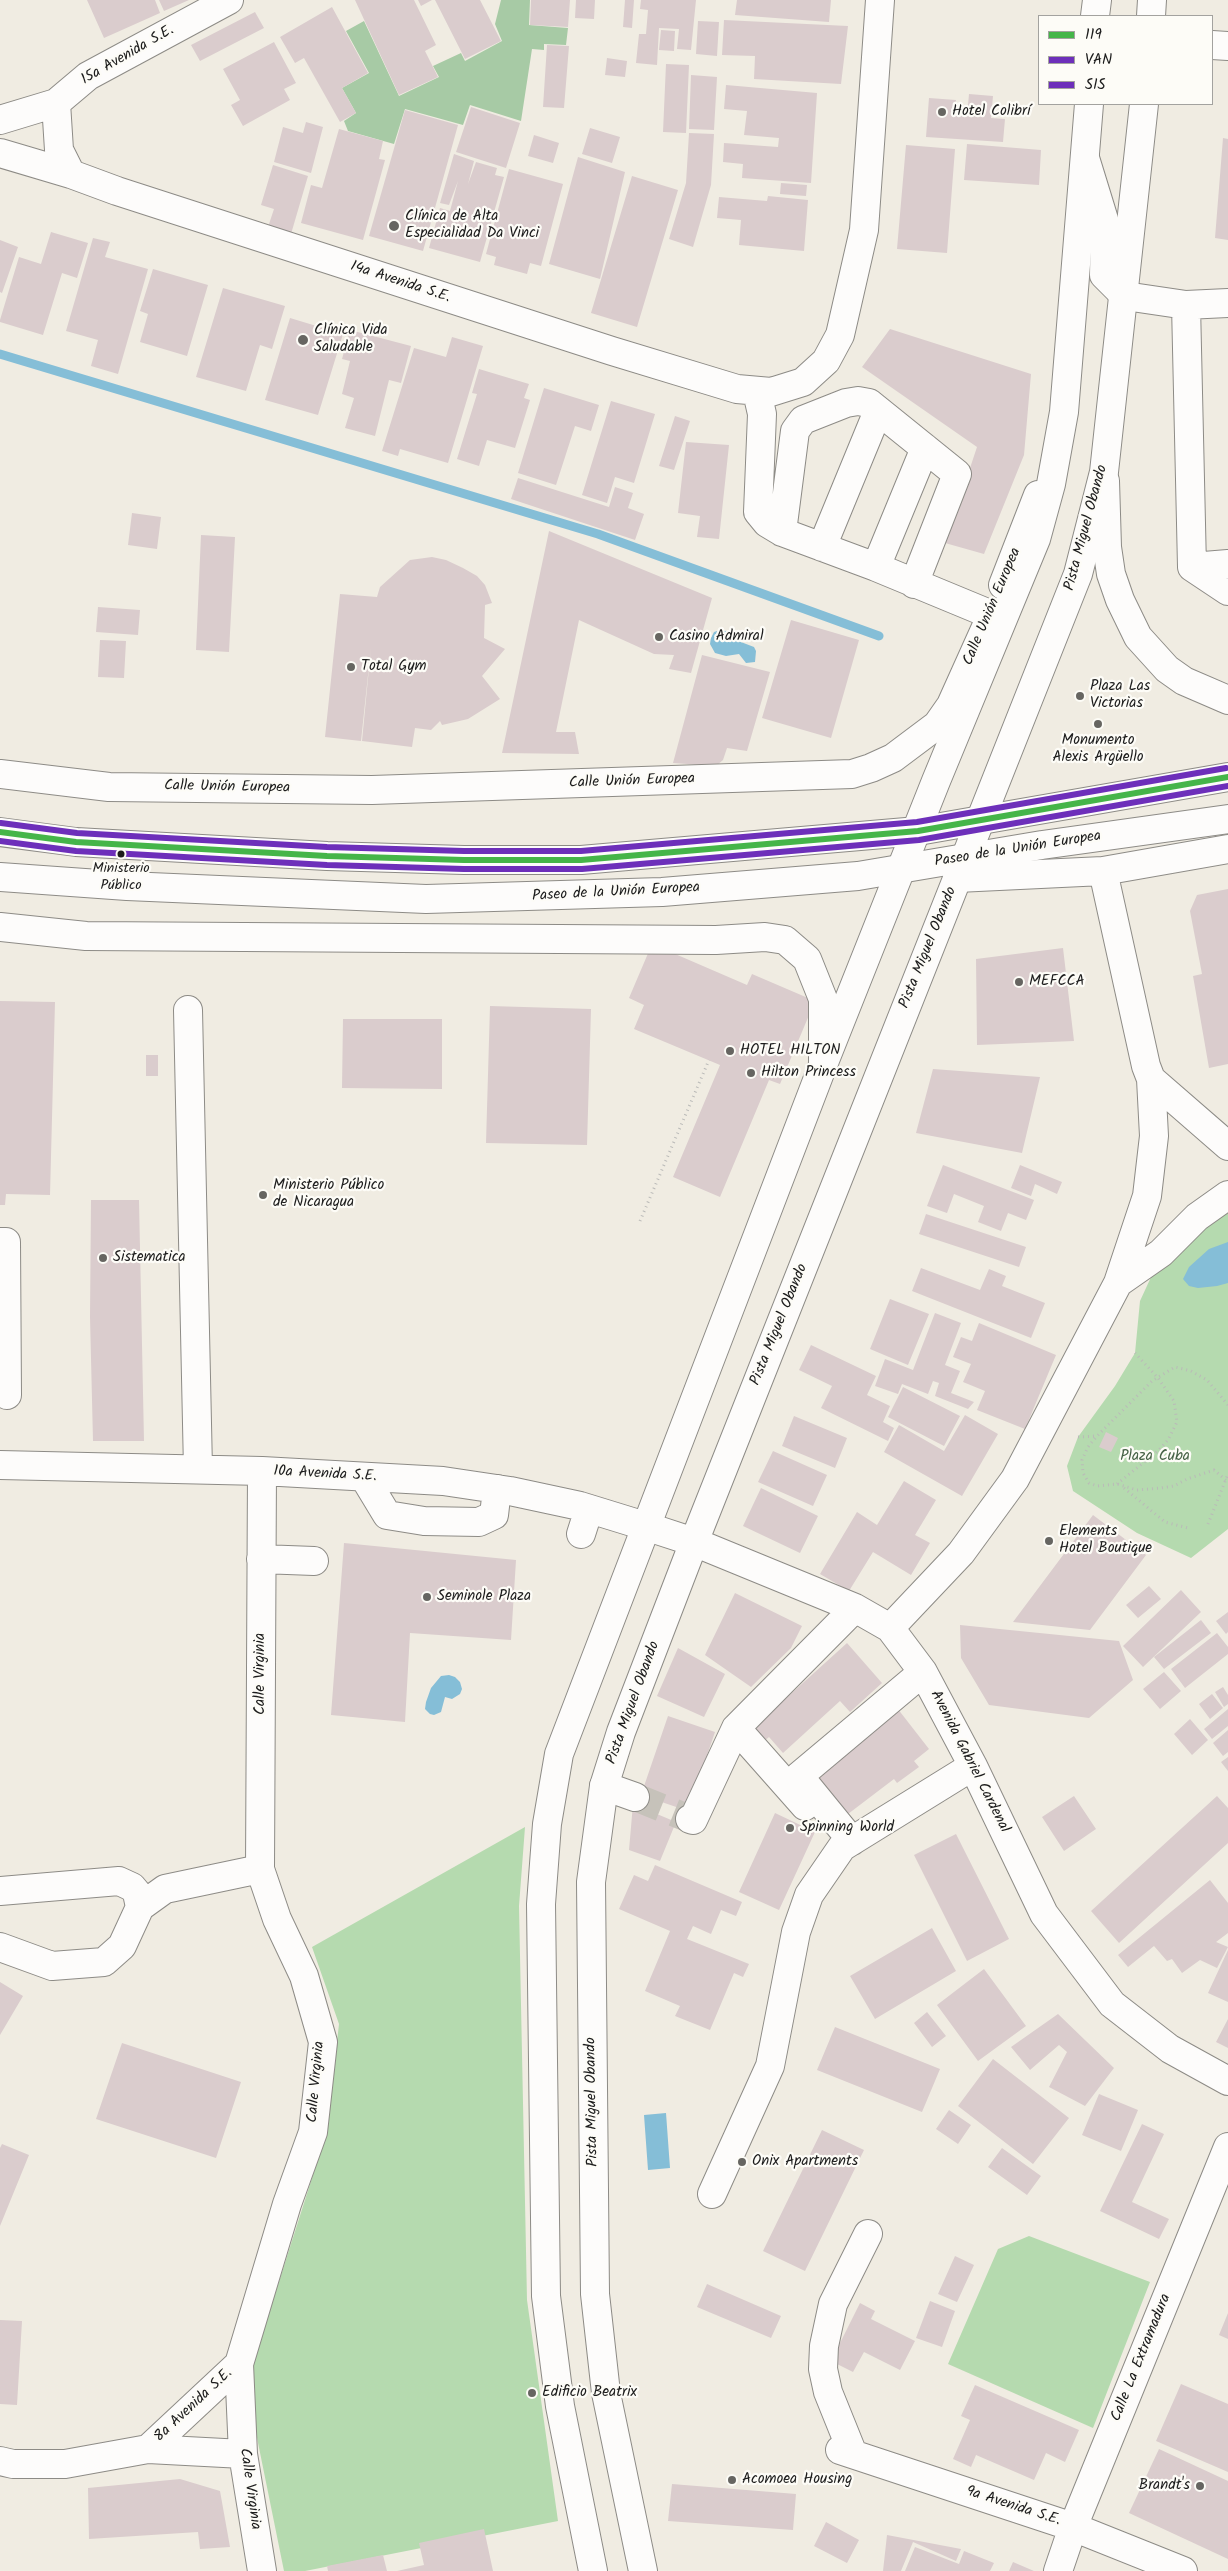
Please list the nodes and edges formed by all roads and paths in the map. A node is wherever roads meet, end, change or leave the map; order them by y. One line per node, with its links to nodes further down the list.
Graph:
1 (229, 0): 9 (main road, 15a Avenida S.E.)
2 (880, 0): 19 (main road, 14a Avenida S.E.)
3 (1097, 0): 5 (main road)
4 (1152, 0): 6 (main road)
5 (1095, 15)
6 (1151, 15)
7 (1213, 45): 8 (main road)
8 (1228, 46)
9 (56, 103): 12 (main road, 15a Avenida S.E.); 15 (main road)
10 (1089, 105): 14 (main road)
11 (1144, 105): 16 (main road, Pista Miguel Obando)
12 (0, 120)
13 (0, 153): 15 (main road, 14a Avenida S.E.)
14 (1085, 157): 16 (main road); 21 (main road)
15 (71, 174): 19 (main road, 14a Avenida S.E.)
16 (1125, 296): 18 (main road); 23 (main road, Pista Miguel Obando)
17 (1228, 303): 18 (main road)
18 (1186, 305): 28 (main road)
19 (756, 392): 24 (main road)
20 (878, 411): 22 (main road); 24 (main road); 25 (main road)
21 (1060, 437): 31 (main road, Calle Unión Europea); 37 (main road)
22 (925, 448): 27 (main road); 29 (main road)
23 (1104, 472): 32 (main road); 36 (main road, Pista Miguel Obando)
24 (782, 532): 25 (main road)
25 (822, 547): 27 (main road)
26 (1228, 564): 28 (main road)
27 (876, 567): 29 (main road)
28 (1192, 567): 30 (main road)
29 (914, 584): 31 (main road)
30 (1228, 591)
31 (992, 615): 33 (main road, Calle Unión Europea)
32 (1228, 700)
33 (0, 774)
34 (1228, 777): 36 (main road)
35 (1228, 819): 42 (main road, Paseo de la Unión Europea)
36 (978, 822): 37 (main road); 42 (main road, Pista Miguel Obando)
37 (918, 831): 39 (main road); 43 (main road)
38 (0, 832): 39 (main road)
39 (29, 836): 40 (main road)
40 (0, 838)
41 (1228, 849): 44 (main road)
42 (960, 868): 43 (main road, Paseo de la Unión Europea); 44 (main road); 73 (main road, Pista Miguel Obando)
43 (900, 870): 45 (main road, Paseo de la Unión Europea); 49 (main road)
44 (1102, 871): 50 (main road)
45 (0, 877)
46 (0, 928): 49 (main road)
47 (188, 1010): 63 (main road)
48 (709, 1060): 53 (path)
49 (823, 1065): 71 (main road)
50 (1151, 1079): 51 (main road); 55 (main road)
51 (1228, 1146)
52 (1228, 1195): 55 (main road)
53 (640, 1221)
54 (0, 1242): 58 (main road)
55 (1118, 1283): 77 (main road)
56 (1135, 1353): 57 (path)
57 (1158, 1378): 59 (path); 60 (path); 68 (path)
58 (7, 1396)
59 (1228, 1405)
60 (1097, 1436): 61 (path); 68 (path)
61 (1078, 1437)
62 (0, 1465): 63 (main road, 10a Avenida S.E.)
63 (198, 1469): 64 (main road, 10a Avenida S.E.)
64 (262, 1471): 66 (main road, 10a Avenida S.E.); 74 (main road, Calle Virginia)
65 (1228, 1474): 67 (path)
66 (364, 1477): 69 (main road, 10a Avenida S.E.); 69 (main road)
67 (1227, 1480): 68 (path); 70 (path)
68 (1117, 1484): 72 (path)
69 (497, 1489): 71 (main road, 10a Avenida S.E.)
70 (1208, 1524)
71 (645, 1526): 73 (main road, Avenida Gabriel Cardenal); 99 (main road)
72 (1188, 1528)
73 (694, 1542): 76 (main road, Avenida Gabriel Cardenal); 81 (main road, Pista Miguel Obando)
74 (261, 1559): 75 (main road); 85 (main road, Calle Virginia)
75 (314, 1560)
76 (855, 1608): 77 (main road, Avenida Gabriel Cardenal); 79 (main road)
77 (890, 1628): 78 (main road, Avenida Gabriel Cardenal)
78 (923, 1672): 80 (main road, Avenida Gabriel Cardenal); 84 (main road)
79 (736, 1728): 83 (main road); 84 (main road)
80 (973, 1766): 84 (main road); 89 (main road, Avenida Gabriel Cardenal)
81 (604, 1786): 82 (main road); 100 (main road, Pista Miguel Obando)
82 (635, 1798)
83 (690, 1819)
84 (847, 1844): 91 (main road)
85 (260, 1869): 87 (main road); 93 (main road, Calle Virginia)
86 (0, 1891): 87 (main road)
87 (140, 1906): 88 (main road)
88 (0, 1947)
89 (1228, 2081)
90 (1228, 2147): 97 (main road, Calle La Extramadura)
91 (712, 2194)
92 (868, 2234): 97 (main road, 9a Avenida S.E.)
93 (239, 2364): 94 (main road, 8a Avenida S.E.); 95 (main road, Calle Virginia)
94 (148, 2449): 95 (main road, 8a Avenida S.E.); 96 (main road, 8a Avenida S.E.)
95 (243, 2454): 98 (main road, Calle Virginia)
96 (0, 2461)
97 (1073, 2527): 101 (main road, Calle La Extramadura); 102 (main road, 9a Avenida S.E.)
98 (262, 2571)
99 (593, 2571)
100 (643, 2571)
101 (1058, 2571)
102 (1183, 2571)

